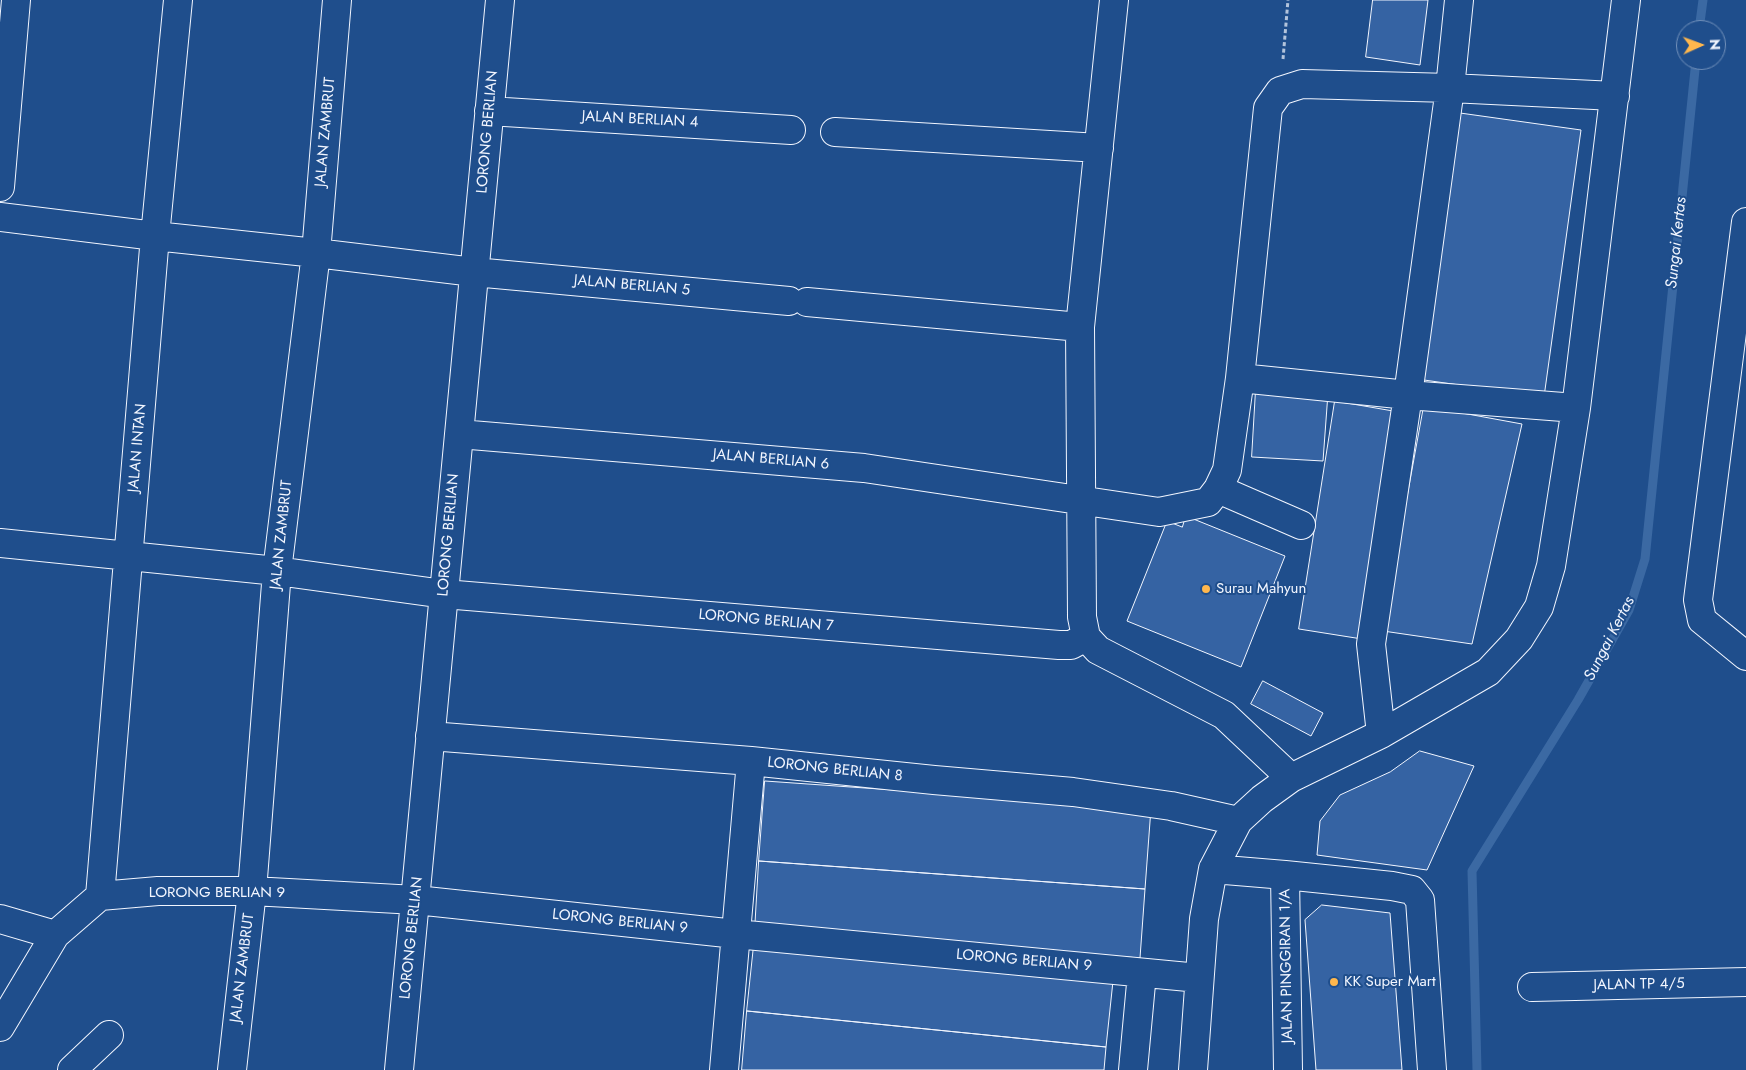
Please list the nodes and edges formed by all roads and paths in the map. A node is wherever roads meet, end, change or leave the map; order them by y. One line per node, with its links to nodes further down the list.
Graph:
1 (16, 0): 16 (street)
2 (178, 0): 19 (street, JALAN INTAN)
3 (337, 0): 20 (street, JALAN ZAMBRUT)
4 (500, 0): 12 (street, LORONG BERLIAN)
5 (1114, 0): 15 (street)
6 (1288, 0): 10 (path)
7 (1460, 0): 9 (street)
8 (1626, 0): 11 (street)
9 (1450, 88): 10 (street); 11 (street); 24 (street)
10 (1280, 91): 23 (street)
11 (1615, 96): 25 (street)
12 (490, 111): 13 (street, JALAN BERLIAN 4); 21 (street, LORONG BERLIAN)
13 (791, 130)
14 (835, 132): 15 (street)
15 (1099, 148): 22 (street)
16 (0, 187)
17 (0, 217): 19 (street, JALAN BERLIAN 5)
18 (1746, 222): 35 (street)
19 (155, 236): 20 (street, JALAN BERLIAN 5); 31 (street, JALAN INTAN)
20 (316, 253): 21 (street, JALAN BERLIAN 5); 32 (street, JALAN ZAMBRUT)
21 (474, 272): 22 (street, JALAN BERLIAN 5); 26 (street, LORONG BERLIAN)
22 (1080, 327): 28 (street)
23 (1240, 378): 24 (street); 27 (street)
24 (1408, 395): 25 (street); 36 (street)
25 (1576, 408): 36 (street)
26 (459, 434): 28 (street, JALAN BERLIAN 6); 33 (street, LORONG BERLIAN)
27 (1218, 489): 28 (street, JALAN BERLIAN 6); 29 (street)
28 (1081, 500): 34 (street)
29 (1301, 525)
30 (0, 543): 31 (street, LORONG BERLIAN 7)
31 (129, 557): 32 (street, LORONG BERLIAN 7); 44 (street, JALAN INTAN)
32 (277, 571): 33 (street, LORONG BERLIAN 7); 43 (street, JALAN ZAMBRUT)
33 (444, 594): 34 (street, LORONG BERLIAN 7); 37 (street, LORONG BERLIAN)
34 (1086, 637): 39 (street)
35 (1746, 656)
36 (1381, 734): 39 (street)
37 (430, 736): 38 (street, LORONG BERLIAN 8); 45 (street, LORONG BERLIAN)
38 (751, 761): 40 (street, LORONG BERLIAN 8); 47 (street)
39 (1291, 778): 40 (street)
40 (1238, 821): 41 (street)
41 (1213, 868): 42 (street, JALAN PINGGIRAN 1/A); 50 (street)
42 (1286, 875): 61 (street, JALAN PINGGIRAN 1/A); 62 (street)
43 (252, 891): 44 (street, LORONG BERLIAN 9); 45 (street, LORONG BERLIAN 9); 56 (street, JALAN ZAMBRUT)
44 (100, 896): 48 (street)
45 (416, 900): 47 (street, LORONG BERLIAN 9); 57 (street, LORONG BERLIAN)
46 (0, 919): 48 (street)
47 (736, 934): 49 (street, LORONG BERLIAN 9); 58 (street)
48 (55, 935): 53 (street)
49 (1142, 973): 50 (street, LORONG BERLIAN 9); 59 (street)
50 (1199, 978): 60 (street)
51 (1746, 982): 52 (street, JALAN TP 4/5)
52 (1532, 987)
53 (0, 1027)
54 (109, 1035): 55 (street)
55 (72, 1070)
56 (232, 1070)
57 (399, 1070)
58 (724, 1070)
59 (1133, 1070)
60 (1193, 1070)
61 (1288, 1070)
62 (1432, 1070)

